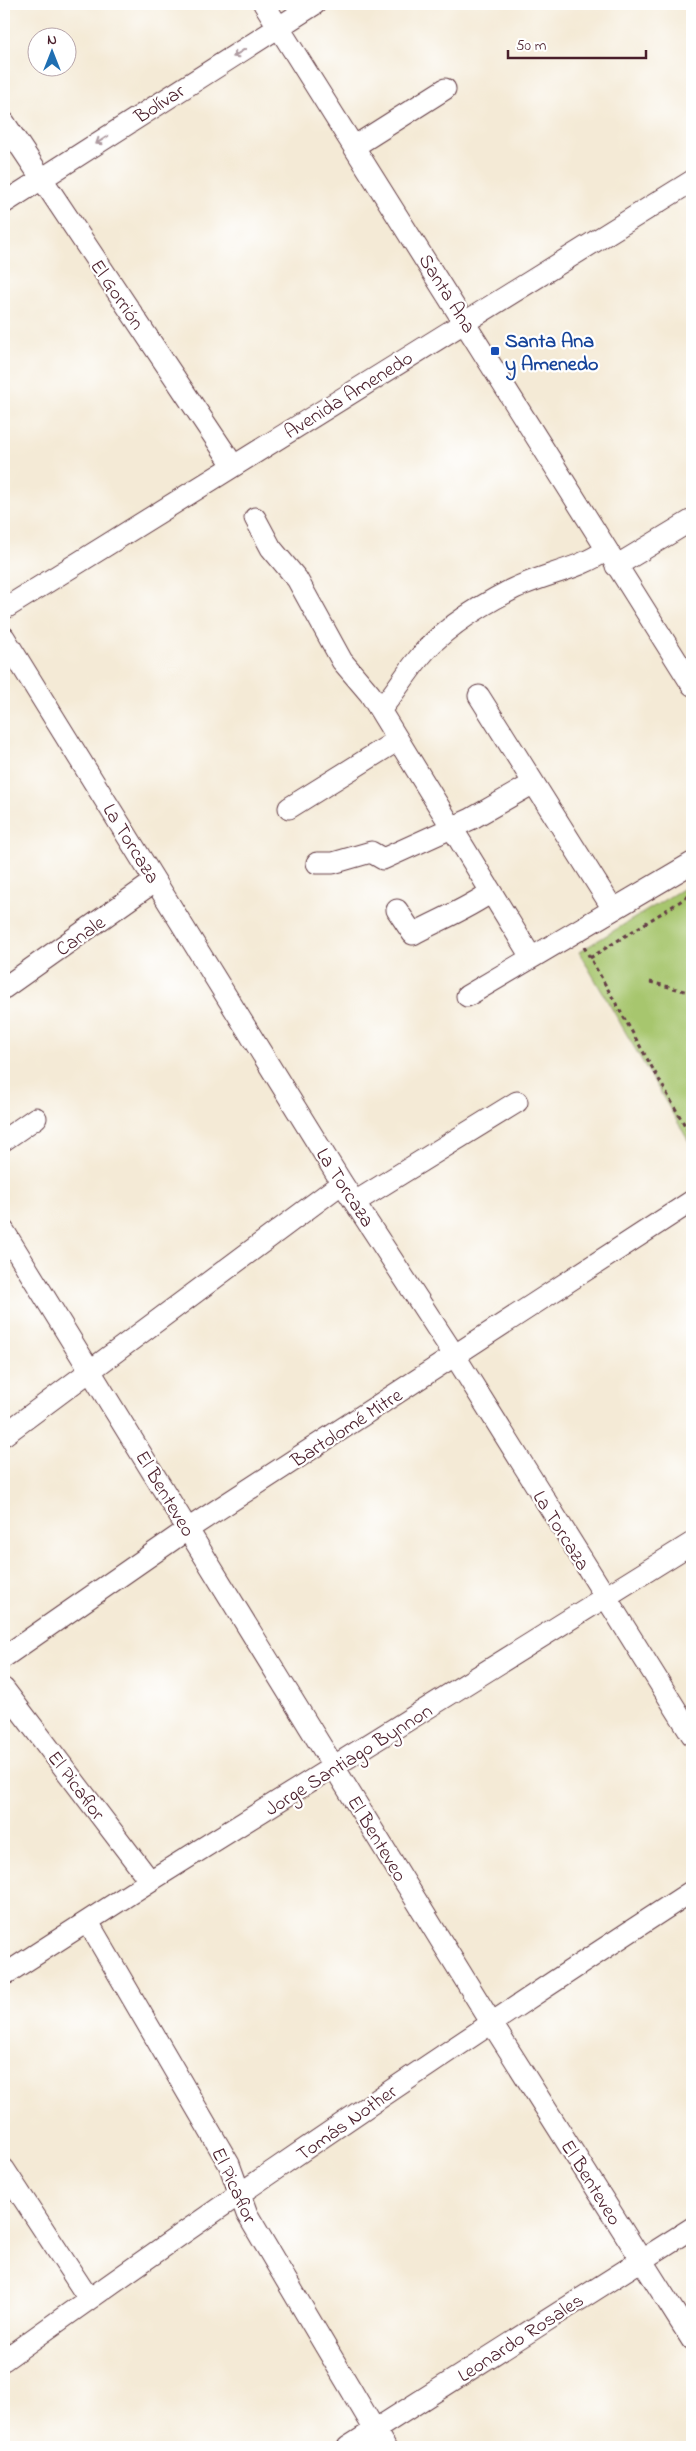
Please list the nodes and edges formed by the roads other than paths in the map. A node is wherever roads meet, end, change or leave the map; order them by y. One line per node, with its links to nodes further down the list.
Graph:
1 (264, 4): 3 (street, Santa Ana)
2 (316, 4): 3 (street, Bolívar)
3 (280, 26): 6 (street, Santa Ana); 7 (street, Bolívar, one-way to 7)
4 (445, 89): 6 (street)
5 (4, 122): 7 (street, El Gorrión)
6 (355, 146): 10 (street, Santa Ana)
7 (40, 179): 9 (street, Bolívar); 11 (street, El Gorrión)
8 (692, 181): 10 (street, Avenida Amenedo)
9 (4, 203)
10 (466, 322): 11 (street, Avenida Amenedo); 14 (street, Santa Ana)
11 (233, 465): 15 (street, Avenida Amenedo)
12 (255, 518): 19 (street)
13 (692, 520): 14 (street)
14 (611, 558): 17 (street, Santa Ana); 19 (street)
15 (4, 609)
16 (4, 637): 26 (street, La Torcaza)
17 (692, 685)
18 (479, 696): 21 (street)
19 (380, 710): 20 (street)
20 (398, 740): 22 (street); 23 (street)
21 (532, 784): 23 (street); 28 (street)
22 (289, 808)
23 (452, 828): 24 (street); 27 (street)
24 (317, 863)
25 (692, 863): 28 (street)
26 (155, 881): 31 (street, Canale); 36 (street, La Torcaza)
27 (491, 892): 29 (street); 30 (street)
28 (613, 909): 30 (street)
29 (397, 910)
30 (530, 957): 32 (street)
31 (4, 988)
32 (467, 996)
33 (517, 1102): 38 (street)
34 (36, 1118): 35 (street)
35 (4, 1140)
36 (342, 1183): 38 (street, La Torcaza); 41 (street)
37 (692, 1201): 40 (street, Bartolomé Mitre)
38 (355, 1202): 40 (street, La Torcaza)
39 (4, 1231): 41 (street, El Benteveo)
40 (455, 1356): 43 (street, Bartolomé Mitre); 45 (street, La Torcaza)
41 (91, 1370): 42 (street); 43 (street, El Benteveo)
42 (4, 1435)
43 (188, 1529): 46 (street, Bartolomé Mitre); 49 (street, El Benteveo)
44 (692, 1543): 45 (street, Jorge Santiago Bynnon)
45 (605, 1598): 48 (street, La Torcaza); 49 (street, Jorge Santiago Bynnon)
46 (4, 1657)
47 (4, 1689): 50 (street, El Picaflor)
48 (692, 1735)
49 (335, 1767): 50 (street, Jorge Santiago Bynnon); 54 (street, El Benteveo)
50 (150, 1881): 52 (street, Jorge Santiago Bynnon)
51 (692, 1891): 54 (street, Tomás Nother)
52 (88, 1922): 53 (street, Jorge Santiago Bynnon); 56 (street, El Picaflor)
53 (4, 1974)
54 (491, 2022): 56 (street, Tomás Nother); 58 (street, El Benteveo)
55 (4, 2169): 59 (street)
56 (240, 2195): 59 (street, Tomás Nother); 62 (street, El Picaflor)
57 (692, 2228): 58 (street, Leonardo Rosales)
58 (641, 2260): 60 (street, El Benteveo); 62 (street, Leonardo Rosales)
59 (89, 2299): 61 (street, Tomás Nother)
60 (692, 2340)
61 (4, 2360)
62 (380, 2439): 63 (street, Leonardo Rosales)
63 (348, 2447)

